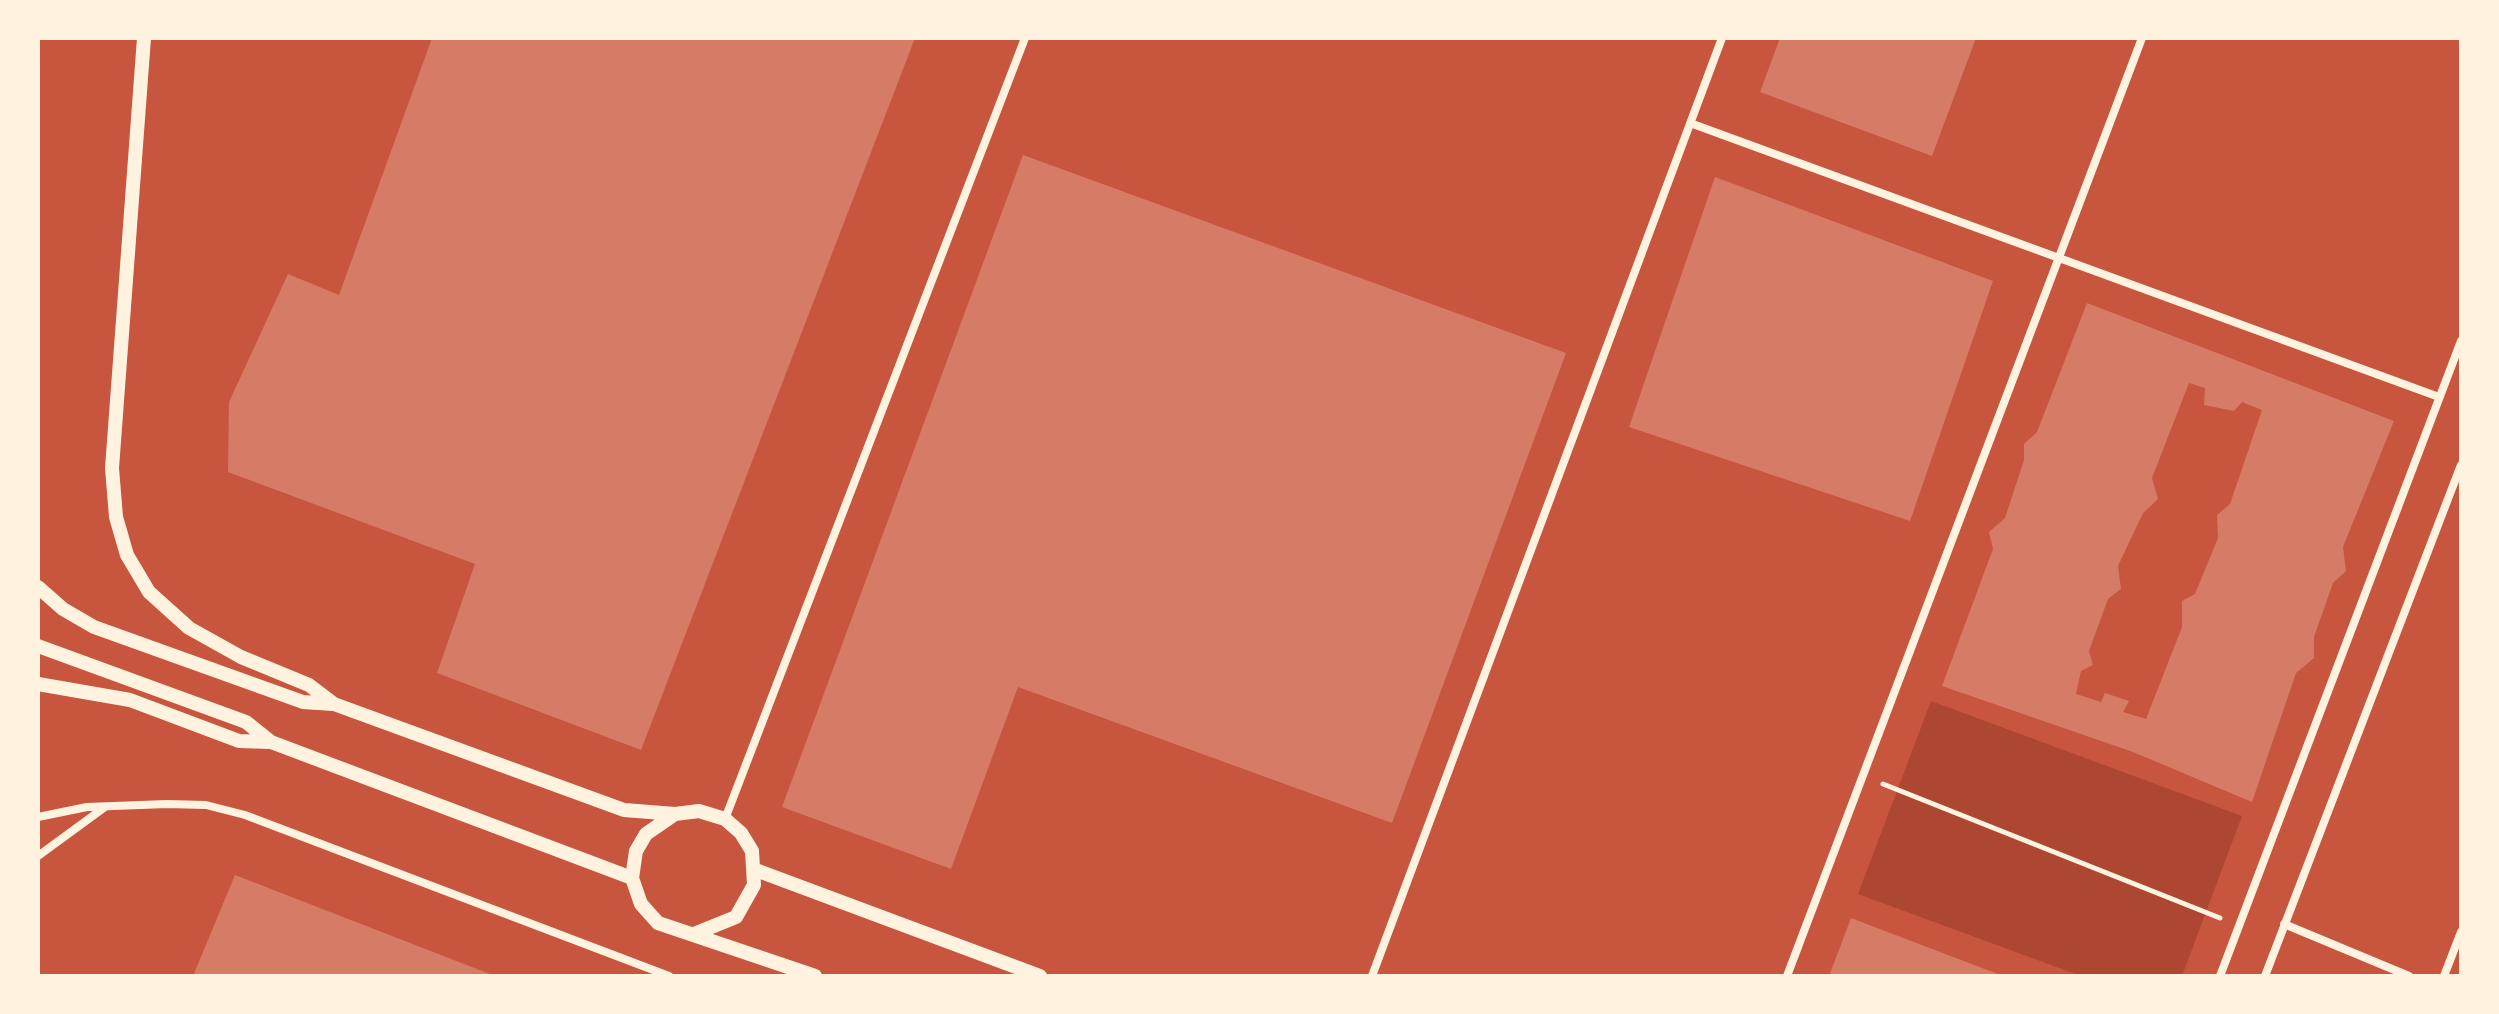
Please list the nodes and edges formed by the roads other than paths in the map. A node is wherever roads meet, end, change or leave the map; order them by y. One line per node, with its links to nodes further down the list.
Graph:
1 (144, 38): 13 (street)
2 (1025, 38): 18 (street)
3 (1722, 38): 5 (street)
4 (2142, 38): 6 (street)
5 (1690, 123): 6 (street); 28 (street)
6 (2060, 261): 8 (street); 29 (street)
7 (2461, 341): 8 (street)
8 (2439, 397): 30 (street)
9 (2461, 465): 22 (street)
10 (38, 587): 13 (street)
11 (38, 646): 14 (street)
12 (38, 684): 14 (street)
13 (334, 704): 16 (street)
14 (271, 742): 21 (street)
15 (107, 806): 17 (street); 19 (street); 25 (street)
16 (675, 814): 18 (street); 21 (street)
17 (38, 817)
18 (725, 819): 20 (street)
19 (38, 856)
20 (753, 869): 24 (street); 27 (street)
21 (632, 878): 24 (street)
22 (2284, 924): 31 (street); 32 (street)
23 (2461, 932): 33 (street)
24 (694, 934): 26 (street)
25 (669, 976)
26 (815, 976)
27 (1040, 976)
28 (1372, 976)
29 (1787, 976)
30 (2220, 976)
31 (2265, 976)
32 (2409, 976)
33 (2444, 976)

